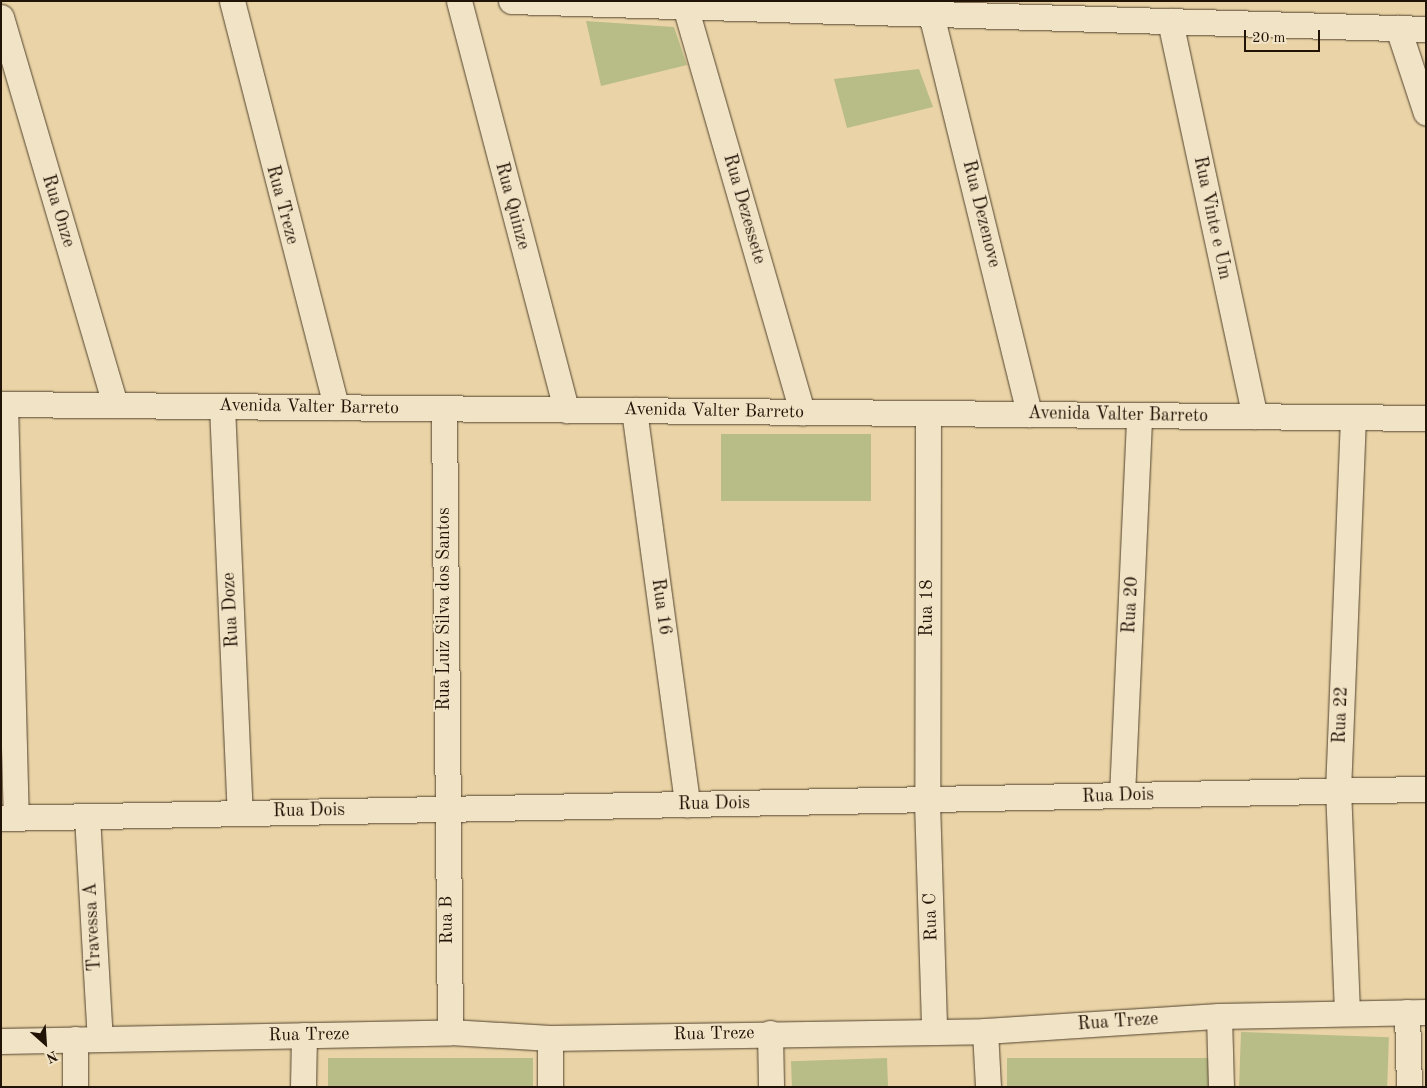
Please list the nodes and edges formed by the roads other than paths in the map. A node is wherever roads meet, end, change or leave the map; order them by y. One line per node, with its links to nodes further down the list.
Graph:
1 (232, 1): 14 (street, Rua Treze)
2 (459, 1): 16 (street, Rua Quinze)
3 (511, 1): 4 (street)
4 (685, 6): 5 (street); 18 (street, Rua Dezessete)
5 (931, 14): 7 (street); 20 (street, Rua Dezenove)
6 (1, 17): 12 (street, Rua Onze)
7 (1170, 21): 8 (street); 22 (street, Rua Vinte e Um)
8 (1398, 28): 9 (street); 10 (street)
9 (1426, 28)
10 (1426, 113)
11 (3, 404): 12 (street, Avenida Valter Barreto); 33 (street)
12 (115, 405): 13 (street, Avenida Valter Barreto)
13 (222, 406): 14 (street, Avenida Valter Barreto); 31 (street, Rua Doze)
14 (336, 407): 15 (street, Avenida Valter Barreto)
15 (444, 408): 16 (street, Avenida Valter Barreto); 30 (street, Rua Luiz Silva dos Santos)
16 (566, 410): 17 (street, Avenida Valter Barreto)
17 (634, 410): 18 (street, Avenida Valter Barreto); 29 (street, Rua 16)
18 (802, 412): 19 (street, Avenida Valter Barreto)
19 (928, 413): 20 (street, Avenida Valter Barreto); 28 (street, Rua 18)
20 (1029, 414): 21 (street, Avenida Valter Barreto)
21 (1139, 415): 22 (street, Avenida Valter Barreto); 27 (street, Rua 20)
22 (1255, 416): 23 (street, Avenida Valter Barreto)
23 (1353, 417): 24 (street, Avenida Valter Barreto); 26 (street, Rua 22)
24 (1426, 418)
25 (1426, 789): 26 (street, Rua Dois)
26 (1338, 791): 27 (street, Rua Dois); 34 (street, Rua 22)
27 (1122, 795): 28 (street, Rua Dois)
28 (927, 802): 29 (street, Rua Dois); 37 (street, Rua C)
29 (687, 804): 30 (street, Rua Dois)
30 (445, 808): 31 (street, Rua Dois); 39 (street, Rua B)
31 (240, 813): 32 (street, Rua Dois)
32 (87, 816): 33 (street, Rua Dois); 44 (street, Travessa A)
33 (9, 818)
34 (1347, 1012): 35 (street, Rua Treze); 36 (street, Rua Treze)
35 (1416, 1012): 52 (street)
36 (1219, 1016): 38 (street, Rua Treze); 51 (street)
37 (934, 1031): 38 (street, Rua Treze); 40 (street, Rua Treze)
38 (985, 1031): 50 (street)
39 (450, 1032): 41 (street, Rua Treze); 42 (street, Rua Treze)
40 (770, 1033): 42 (street, Rua Treze); 49 (street)
41 (304, 1035): 44 (street, Rua Treze); 47 (street)
42 (550, 1038): 48 (street)
43 (75, 1039): 44 (street, Rua Treze); 45 (street, Rua Treze); 46 (street)
44 (100, 1039)
45 (1, 1041)
46 (75, 1087)
47 (303, 1087)
48 (550, 1087)
49 (771, 1087)
50 (988, 1087)
51 (1221, 1087)
52 (1409, 1087)

